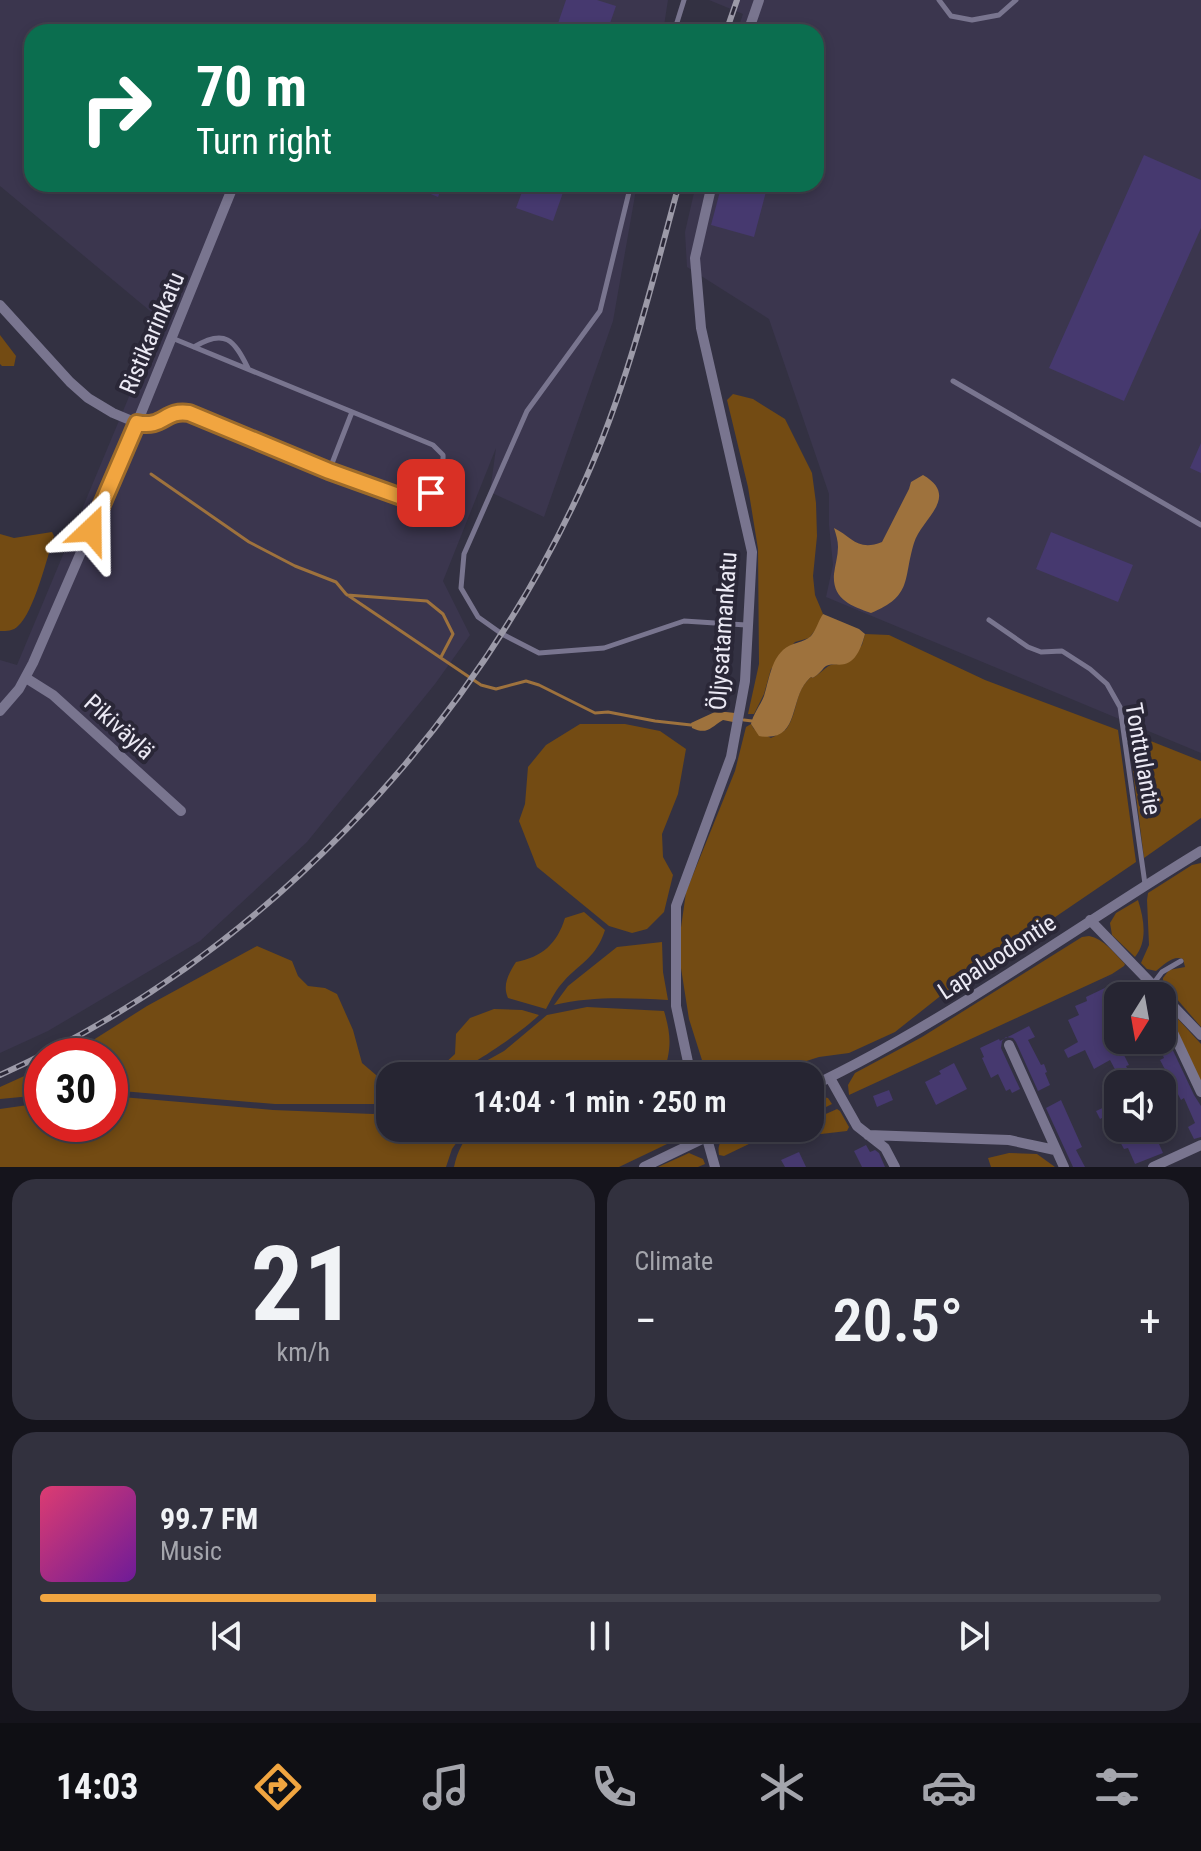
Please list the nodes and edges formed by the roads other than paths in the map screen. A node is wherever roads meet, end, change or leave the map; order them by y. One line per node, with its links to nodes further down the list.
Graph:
1 (684, 0): 5 (lane)
2 (759, 0): 6 (street)
3 (939, 0): 4 (lane)
4 (1016, 0)
5 (676, 24)
6 (751, 24)
7 (231, 192): 11 (street, Ristikarinkatu)
8 (629, 192): 20 (lane)
9 (710, 192): 20 (street, Öljysatamankatu)
10 (0, 305): 16 (street)
11 (172, 338): 12 (lane); 16 (street, Ristikarinkatu)
12 (194, 347): 13 (lane); 13 (lane)
13 (249, 369): 15 (lane)
14 (953, 381): 18 (lane)
15 (352, 412): 17 (lane); 17 (lane)
16 (137, 423): 17 (lane); 21 (street, Ristikarinkatu)
17 (329, 471)
18 (1201, 525)
19 (989, 620): 25 (lane, Tonttulantie)
20 (747, 625): 34 (street, Öljysatamankatu)
21 (26, 678): 22 (street, Ristikarinkatu); 23 (street, Pikiväylä)
22 (0, 711)
23 (181, 811)
24 (1201, 851): 25 (street, Lapaluodontie)
25 (1145, 885): 26 (street, Lapaluodontie)
26 (1090, 920): 28 (street); 35 (street, Lapaluodontie)
27 (1181, 961): 29 (lane)
28 (1150, 982)
29 (1155, 982)
30 (1176, 1009): 31 (street)
31 (1201, 1035)
32 (1176, 1039): 37 (street)
33 (1009, 1045): 42 (street)
34 (688, 1062)
35 (830, 1078): 36 (street, Lapaluodontie); 38 (street)
36 (824, 1081)
37 (1201, 1092)
38 (868, 1135): 42 (street); 45 (street)
39 (689, 1142): 43 (street)
40 (708, 1142): 44 (street)
41 (1201, 1145): 47 (street)
42 (1055, 1150): 46 (street)
43 (644, 1167)
44 (715, 1167)
45 (895, 1167)
46 (1064, 1167)
47 (1153, 1167)

